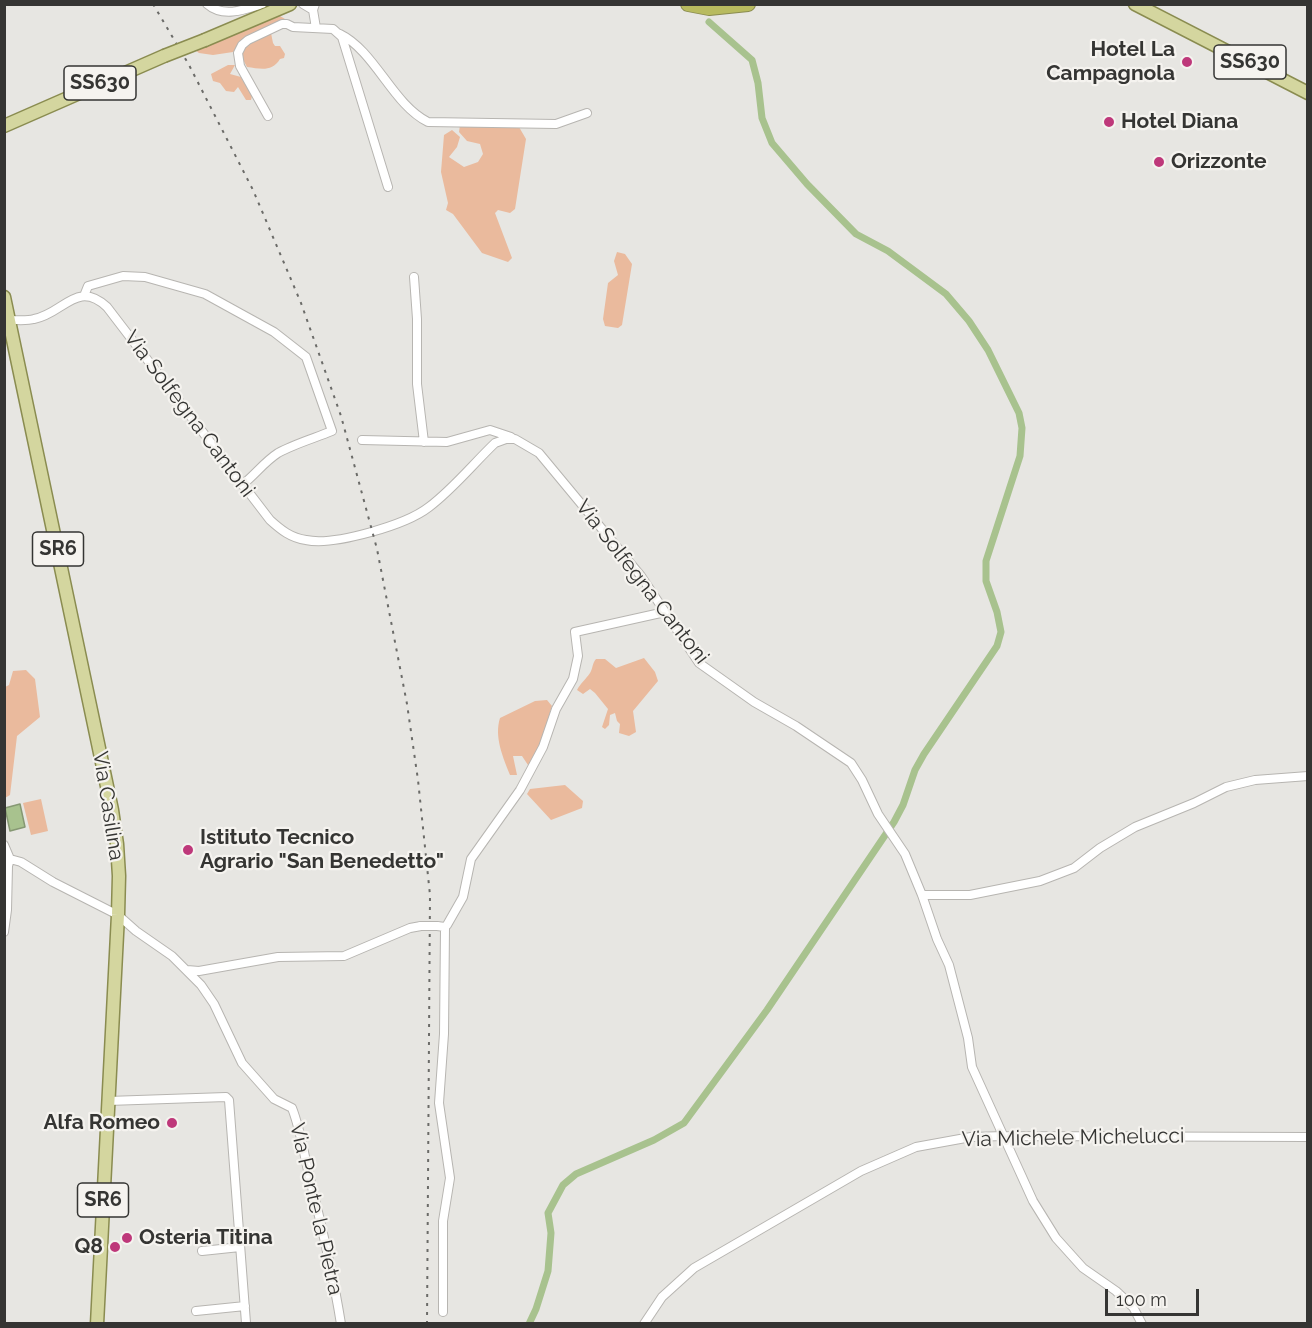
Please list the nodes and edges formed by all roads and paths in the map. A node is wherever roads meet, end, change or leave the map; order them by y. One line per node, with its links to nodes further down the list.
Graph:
1 (207, 4): 2 (street)
2 (262, 4)
3 (290, 4): 12 (main road, SS630, bridge)
4 (303, 4): 8 (street)
5 (748, 4): 7 (highway)
6 (1136, 4): 11 (main road, SS630)
7 (696, 5)
8 (314, 7): 9 (street)
9 (316, 27): 10 (street); 14 (street)
10 (338, 34): 13 (street); 17 (street)
11 (1308, 93)
12 (36, 111): 15 (main road, SS630); 16 (main road, SS630)
13 (587, 112)
14 (268, 116)
15 (4, 118)
16 (4, 126)
17 (388, 187)
18 (414, 277): 25 (street)
19 (84, 296): 21 (street); 27 (street, Via Solfegna Cantoni); 27 (street)
20 (4, 297): 21 (main road, Via Casilina / SR6)
21 (10, 320): 33 (main road, Via Casilina / SR6)
22 (483, 432): 23 (street); 25 (street); 26 (street)
23 (515, 439): 26 (street, Via Solfegna Cantoni); 28 (street, Via Solfegna Cantoni)
24 (362, 440): 25 (street)
25 (424, 442)
26 (491, 447): 27 (street, Via Solfegna Cantoni)
27 (242, 485)
28 (666, 612): 32 (street, Via Solfegna Cantoni); 34 (street)
29 (1308, 776): 32 (street)
30 (4, 845): 31 (street)
31 (10, 859): 33 (street, Via Ponte la Pietra); 35 (street)
32 (922, 895): 38 (street, Via Solfegna Cantoni)
33 (118, 915): 36 (street, Via Ponte la Pietra); 37 (main road, Via Casilina / SR6)
34 (441, 926): 36 (street, bridge); 44 (street)
35 (4, 933)
36 (187, 970): 47 (street, Via Ponte la Pietra)
37 (108, 1101): 40 (street); 45 (main road, Via Casilina / SR6)
38 (1004, 1136): 39 (street, Via Michele Michelucci); 48 (street, Via Michele Michelucci); 49 (street, Via Solfegna Cantoni)
39 (1308, 1137)
40 (240, 1247): 41 (street); 42 (street)
41 (202, 1251)
42 (245, 1306): 43 (street); 46 (street)
43 (196, 1311)
44 (443, 1312)
45 (97, 1323)
46 (246, 1323)
47 (341, 1323)
48 (644, 1323)
49 (1142, 1323)

